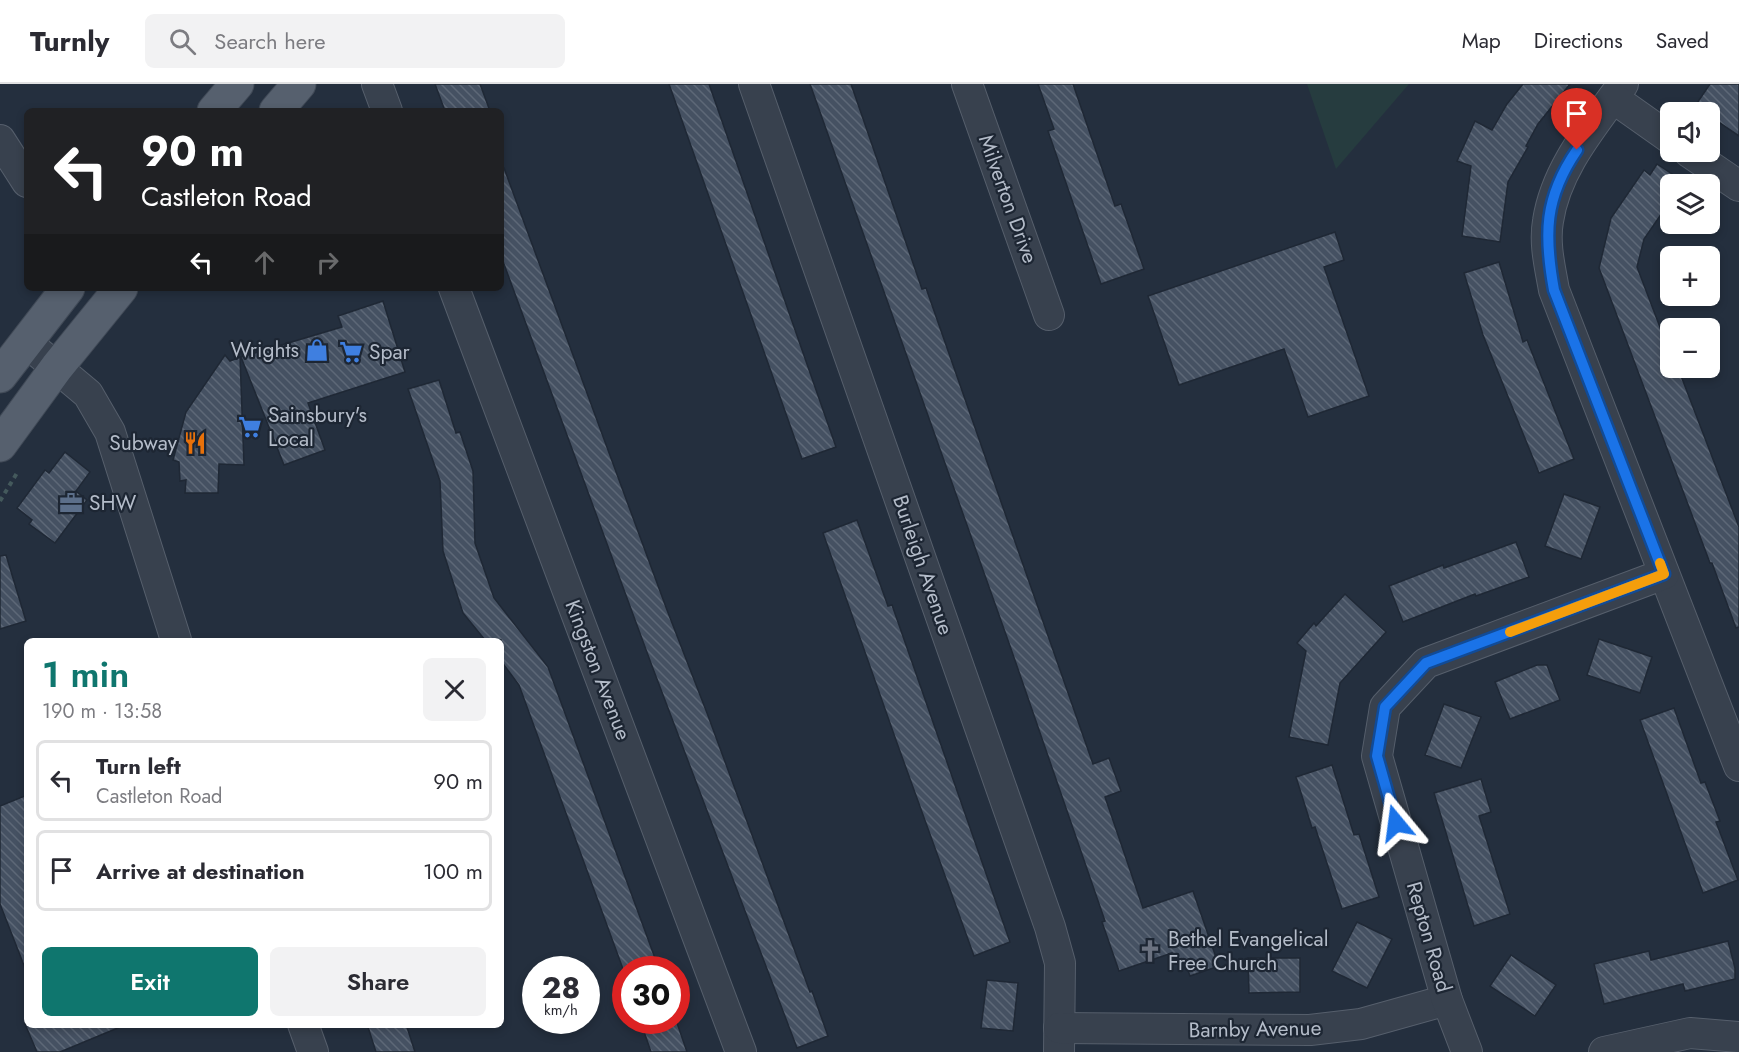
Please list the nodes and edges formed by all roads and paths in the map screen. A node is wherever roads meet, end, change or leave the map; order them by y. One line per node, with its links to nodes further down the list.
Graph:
1 (237, 84): 7 (main road)
2 (299, 84): 8 (main road)
3 (377, 84): 9 (street)
4 (754, 84): 29 (street, Burleigh Avenue)
5 (967, 84): 18 (street, Milverton Drive)
6 (1618, 91): 10 (street); 23 (street)
7 (217, 108)
8 (279, 108)
9 (386, 108)
10 (1660, 129)
11 (0, 140): 13 (street)
12 (1704, 162): 14 (street)
13 (24, 177)
14 (1739, 186)
15 (66, 291): 19 (main road)
16 (120, 291): 20 (main road)
17 (455, 291): 31 (street, Kingston Avenue)
18 (1049, 315)
19 (26, 342): 20 (street); 21 (main road)
20 (57, 368): 22 (main road); 24 (street)
21 (0, 376)
22 (0, 445)
23 (1664, 574): 25 (street); 26 (street, Repton Road)
24 (175, 638)
25 (1739, 766)
26 (1447, 1000): 29 (street, Barnby Avenue); 32 (street, Repton Road)
27 (304, 1028): 30 (street)
28 (1739, 1037): 33 (street)
29 (1059, 1040)
30 (313, 1052)
31 (741, 1052)
32 (1467, 1052)
33 (1604, 1052)

